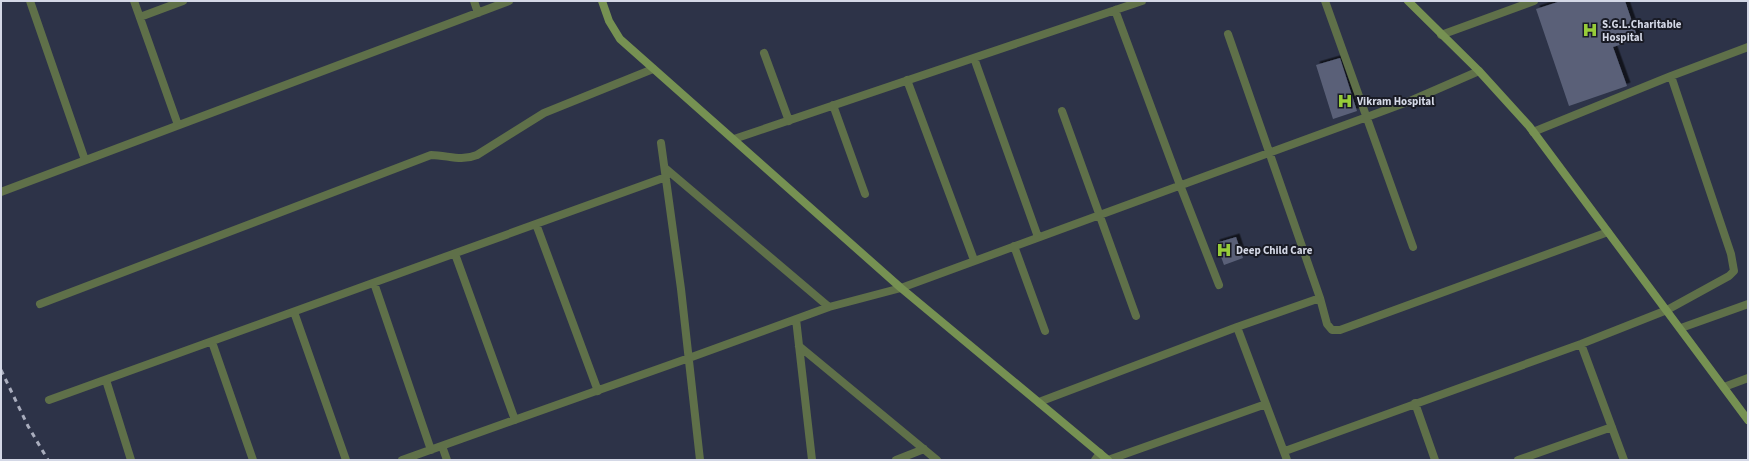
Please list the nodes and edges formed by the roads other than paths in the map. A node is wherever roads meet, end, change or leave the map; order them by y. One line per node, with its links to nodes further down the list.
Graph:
1 (30, 1): 32 (street)
2 (134, 1): 13 (street)
3 (183, 1): 13 (street)
4 (474, 1): 12 (street)
5 (509, 1): 12 (street)
6 (602, 1): 19 (street)
7 (1142, 1): 11 (street)
8 (1325, 1): 25 (street)
9 (1408, 1): 15 (street)
10 (1534, 1): 15 (street)
11 (1115, 10): 18 (street); 35 (street)
12 (478, 13): 27 (street)
13 (140, 17): 27 (street)
14 (1228, 34): 31 (street)
15 (1441, 35): 20 (street)
16 (1748, 47): 21 (street)
17 (764, 53): 26 (street)
18 (974, 58): 22 (street); 41 (street)
19 (653, 69): 29 (street); 50 (street)
20 (1479, 71): 25 (street); 28 (street)
21 (1671, 76): 28 (street); 53 (street)
22 (908, 80): 23 (street); 45 (street)
23 (833, 106): 26 (street); 37 (street)
24 (1062, 111): 38 (street)
25 (1367, 117): 31 (street); 43 (street)
26 (790, 120): 29 (street)
27 (178, 125): 32 (street)
28 (1533, 132): 40 (street)
29 (734, 139): 48 (street)
30 (661, 143): 33 (street)
31 (1269, 153): 35 (street); 49 (street)
32 (85, 160): 36 (street)
33 (665, 168): 34 (street); 52 (street)
34 (666, 177): 39 (street); 63 (street)
35 (1180, 185): 38 (street); 47 (street)
36 (1, 192)
37 (865, 194)
38 (1099, 215): 41 (street); 55 (street)
39 (536, 224): 44 (street); 67 (street)
40 (1608, 232): 49 (street); 53 (street)
41 (1038, 237): 42 (street)
42 (1014, 246): 45 (street); 59 (street)
43 (1413, 247)
44 (455, 254): 46 (street); 72 (street)
45 (974, 260): 48 (street)
46 (374, 283): 54 (street); 77 (street)
47 (1219, 285)
48 (901, 288): 52 (street); 69 (street)
49 (1320, 298): 57 (street)
50 (40, 304)
51 (1748, 304): 58 (street)
52 (829, 307): 56 (street)
53 (1667, 310): 58 (street); 61 (street)
54 (294, 312): 60 (street); 82 (street)
55 (1136, 316)
56 (796, 319): 62 (street); 63 (street)
57 (1237, 327): 69 (street); 71 (street)
58 (1681, 328): 66 (street)
59 (1045, 331)
60 (212, 342): 65 (street); 81 (street)
61 (1582, 344): 70 (street); 74 (street)
62 (799, 346): 76 (street); 86 (street)
63 (689, 358): 67 (street); 85 (street)
64 (1748, 378): 66 (street)
65 (106, 380): 68 (street); 80 (street)
66 (1724, 386): 73 (street)
67 (598, 391): 72 (street)
68 (49, 400)
69 (1039, 402): 79 (street)
70 (1415, 403): 78 (street); 91 (street)
71 (1266, 404): 78 (street); 89 (street)
72 (515, 420): 75 (street)
73 (1748, 420)
74 (1612, 428): 92 (street); 93 (street)
75 (442, 446): 77 (street); 84 (street)
76 (924, 449): 87 (street); 88 (street)
77 (432, 450): 83 (street)
78 (1285, 451): 90 (street)
79 (1098, 457): 89 (street)
80 (131, 460)
81 (253, 460)
82 (346, 460)
83 (402, 460)
84 (447, 460)
85 (700, 460)
86 (812, 460)
87 (896, 460)
88 (937, 460)
89 (1108, 460)
90 (1287, 460)
91 (1435, 460)
92 (1518, 460)
93 (1624, 460)

